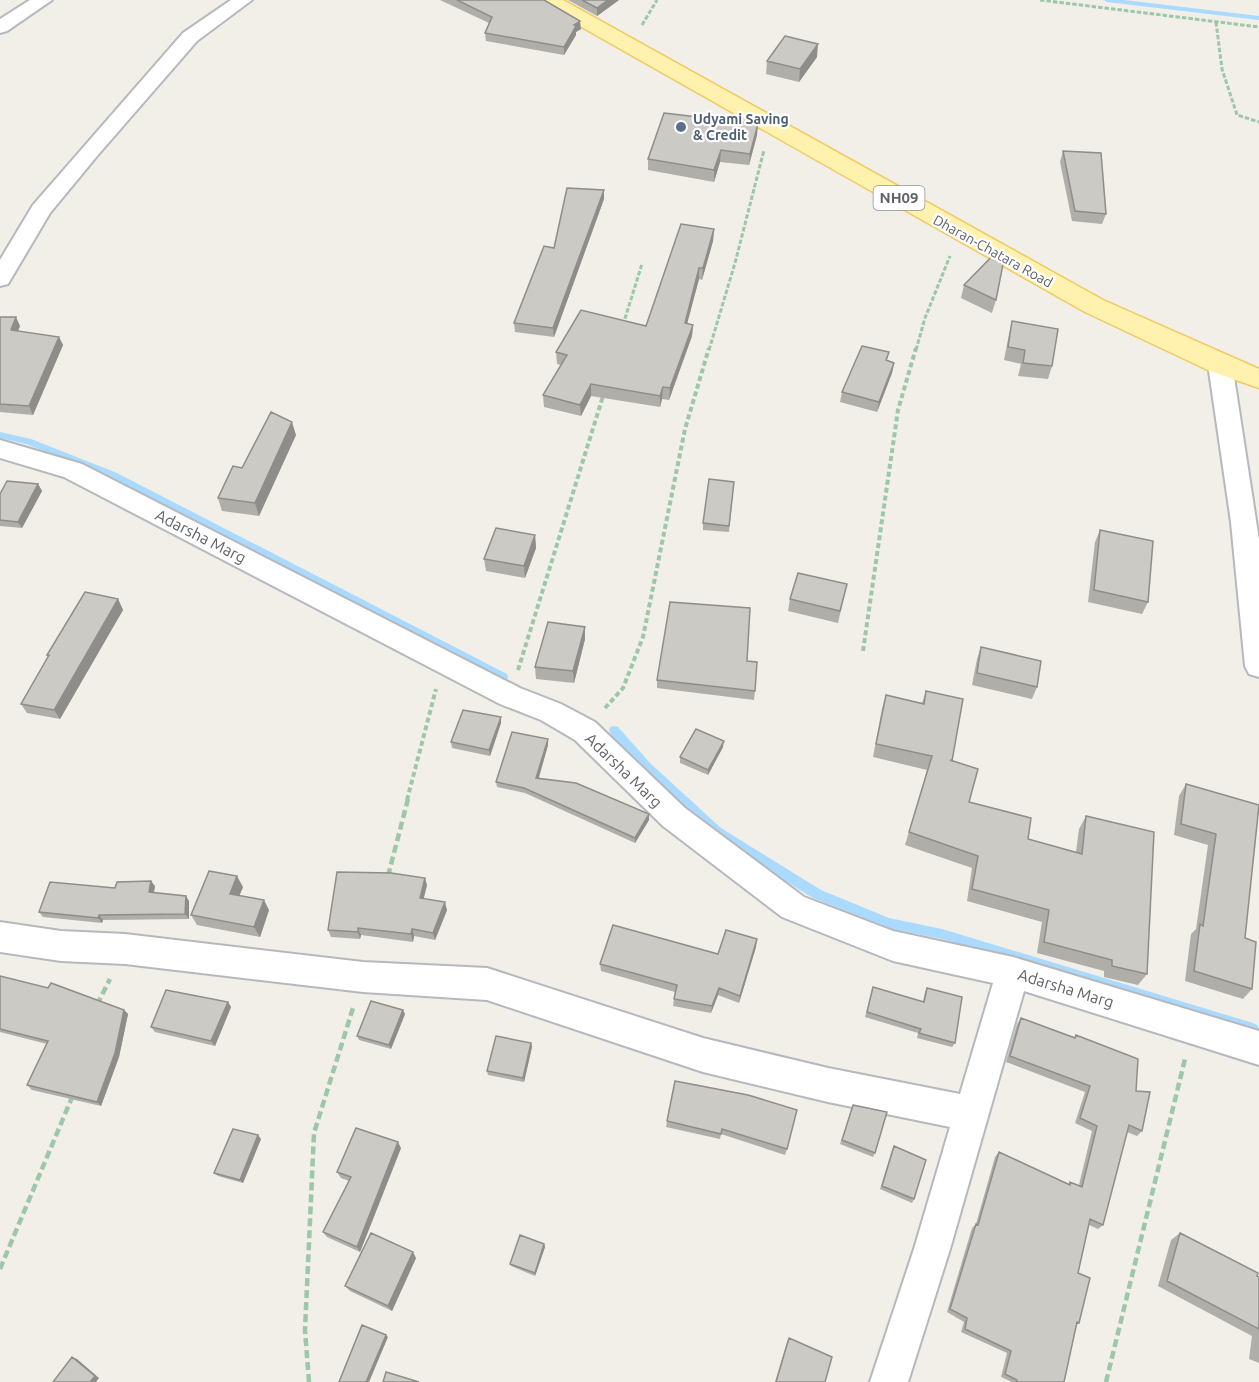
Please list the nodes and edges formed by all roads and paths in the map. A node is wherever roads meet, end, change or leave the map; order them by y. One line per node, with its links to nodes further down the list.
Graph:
1 (43, 0): 6 (street)
2 (243, 0): 12 (street)
3 (548, 0): 9 (main road, Dharan-Chatara Road / NH09)
4 (1040, 0): 5 (path)
5 (1215, 22): 7 (path); 8 (path)
6 (0, 27)
7 (1259, 27)
8 (1259, 122)
9 (770, 125): 10 (main road, Dharan-Chatara Road / NH09); 22 (path)
10 (960, 233): 14 (main road, Dharan-Chatara Road / NH09); 18 (path)
11 (642, 264): 13 (path)
12 (0, 279)
13 (621, 333)
14 (1220, 364): 15 (main road, Dharan-Chatara Road / NH09); 20 (street)
15 (1259, 379)
16 (604, 390): 21 (path)
17 (0, 449): 19 (street, Adarsha Marg)
18 (863, 651)
19 (443, 662): 21 (street, Adarsha Marg); 23 (path)
20 (1259, 666)
21 (510, 696): 22 (street, Adarsha Marg)
22 (585, 731): 26 (street, Adarsha Marg)
23 (386, 887)
24 (0, 937): 25 (street)
25 (125, 949): 27 (street); 28 (path)
26 (1013, 972): 29 (street, Adarsha Marg); 32 (street)
27 (363, 976): 32 (street); 34 (path)
28 (95, 1010)
29 (1193, 1026): 30 (street, Adarsha Marg); 36 (path)
30 (1259, 1048)
31 (75, 1091): 33 (path)
32 (971, 1114): 35 (street)
33 (0, 1269)
34 (309, 1382)
35 (889, 1382)
36 (1106, 1382)

